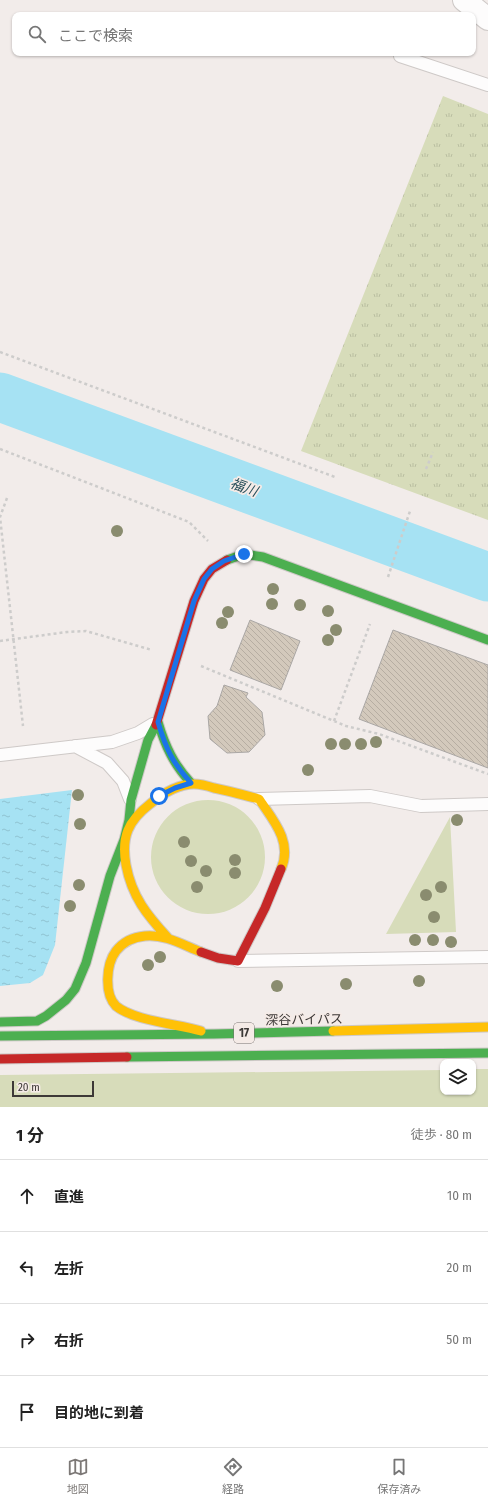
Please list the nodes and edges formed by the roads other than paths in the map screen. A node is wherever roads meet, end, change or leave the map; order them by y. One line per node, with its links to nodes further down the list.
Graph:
1 (464, 0): 2 (street)
2 (488, 19)
3 (400, 56): 4 (lane)
4 (488, 85)
5 (488, 640): 6 (main road)
6 (158, 722): 7 (lane); 9 (main road); 11 (main road)
7 (75, 746): 8 (lane); 11 (lane)
8 (0, 755)
9 (191, 783): 10 (main road); 13 (main road)
10 (259, 799): 12 (lane); 16 (main road)
11 (131, 800): 13 (main road)
12 (488, 804)
13 (124, 840): 14 (main road); 17 (main road)
14 (168, 938): 16 (main road); 19 (main road)
15 (488, 958): 16 (lane)
16 (238, 961)
17 (0, 1022)
18 (488, 1027): 19 (main road, 深谷バイパス / 17)
19 (214, 1034): 20 (main road, 深谷バイパス / 17)
20 (0, 1036)
21 (488, 1053): 22 (main road, 17)
22 (0, 1059)

